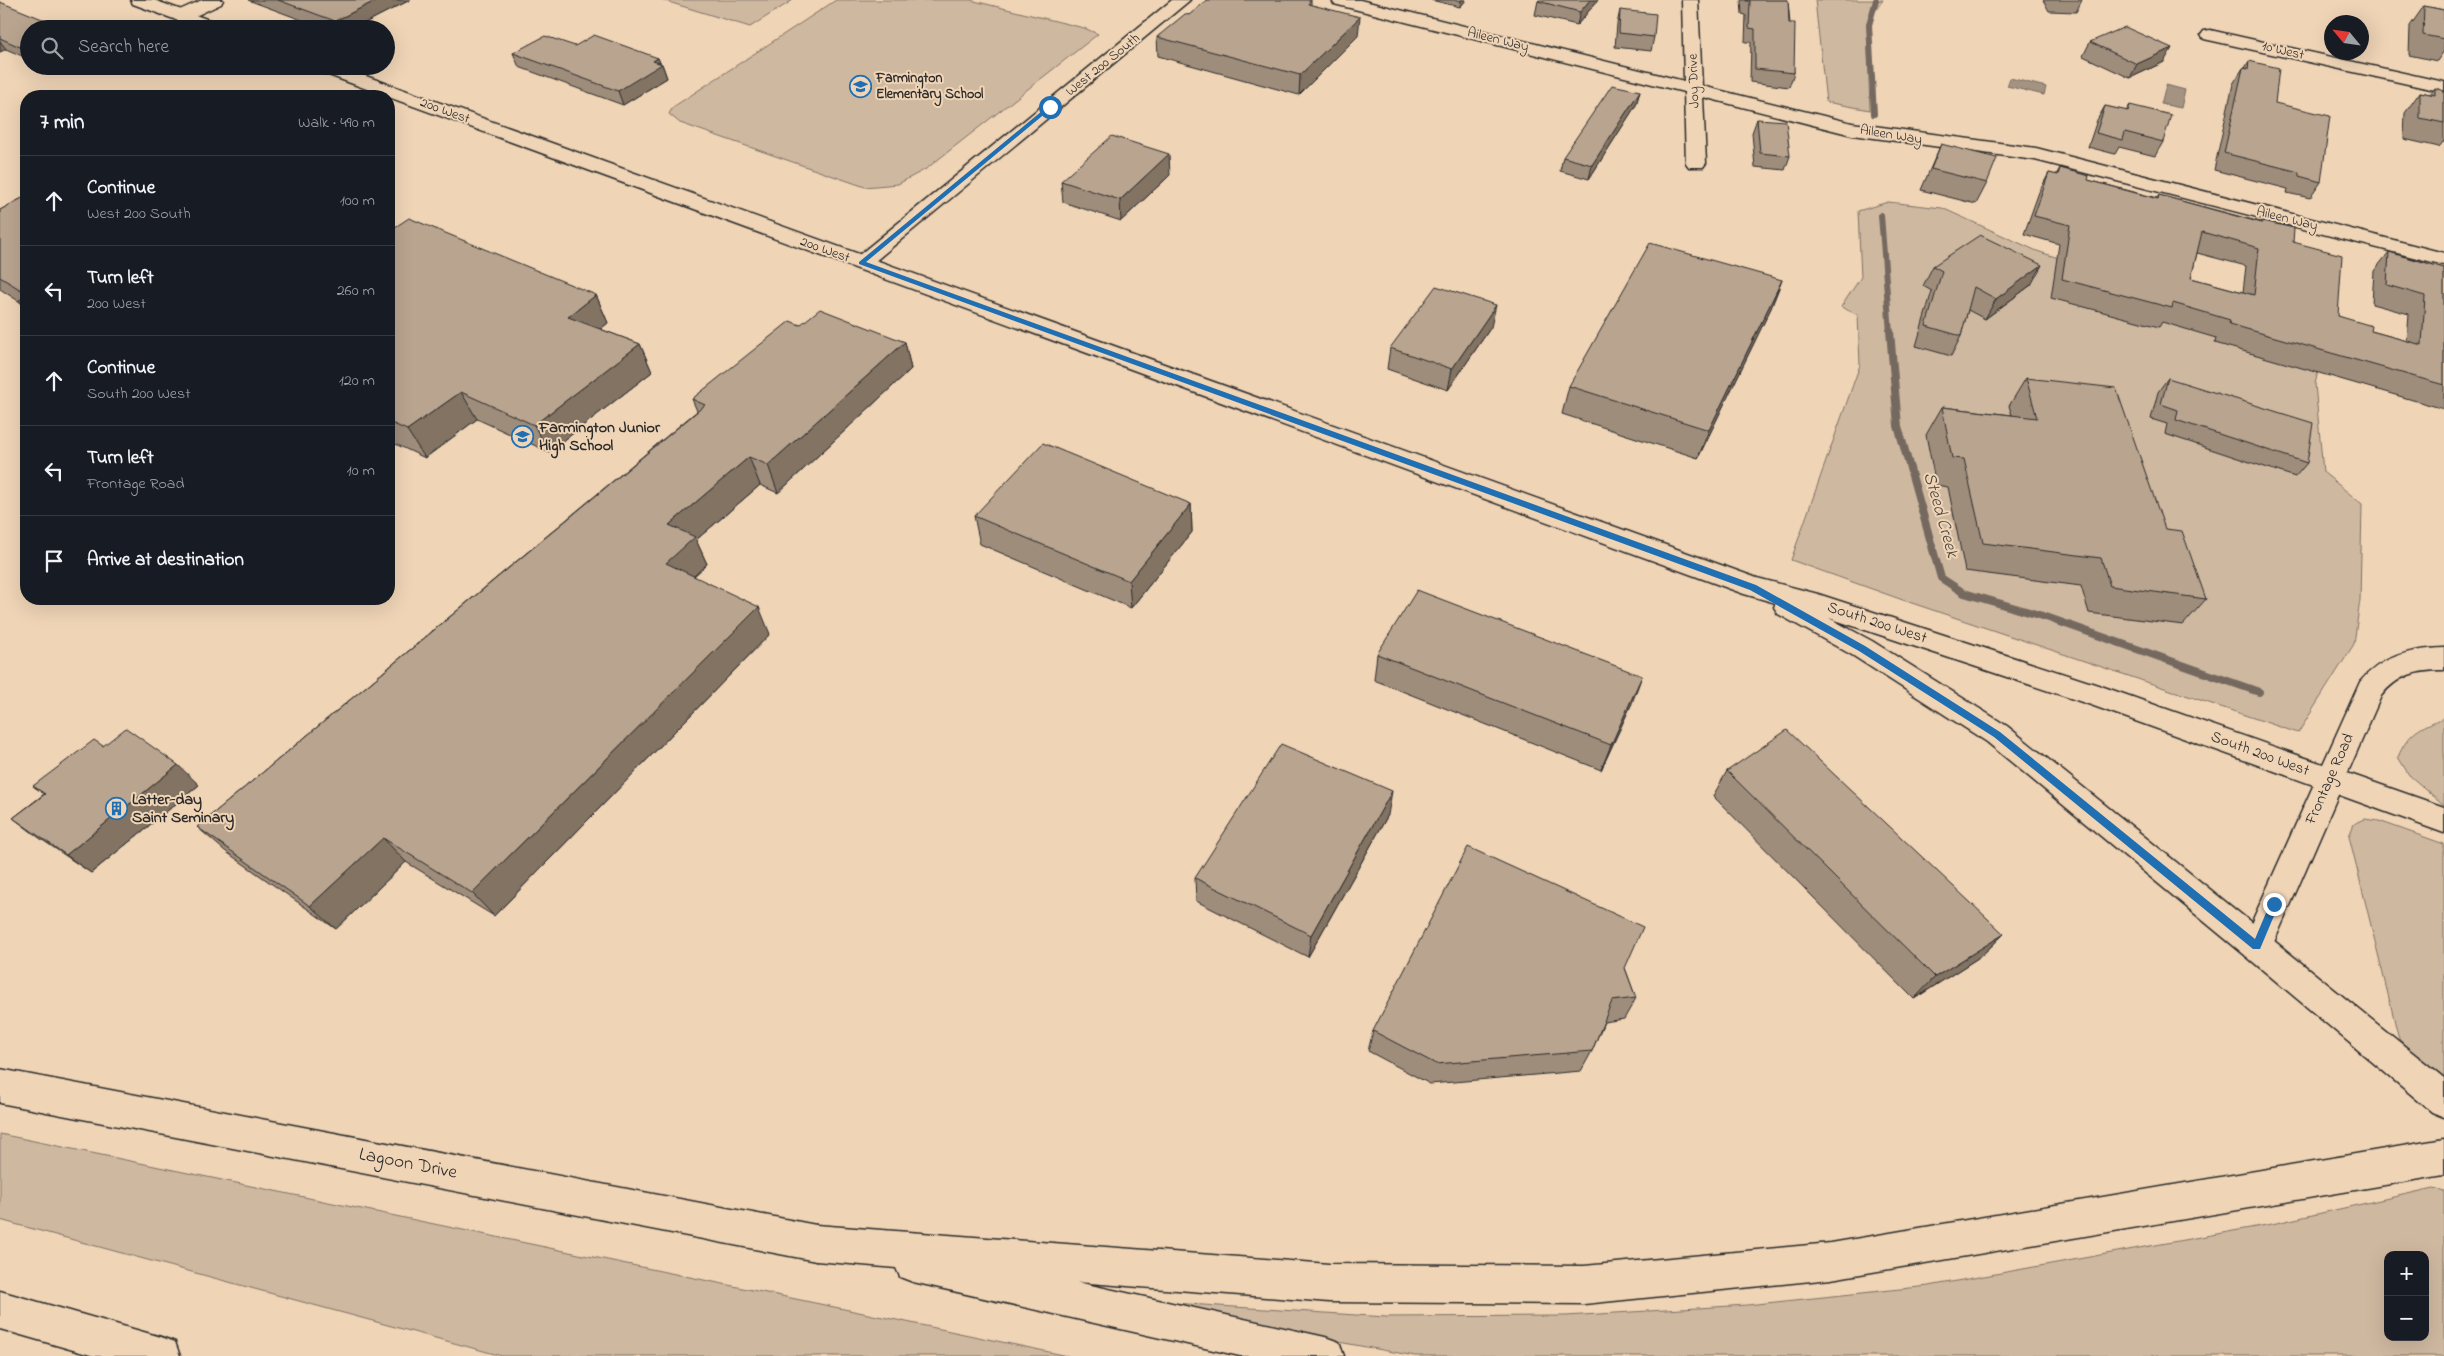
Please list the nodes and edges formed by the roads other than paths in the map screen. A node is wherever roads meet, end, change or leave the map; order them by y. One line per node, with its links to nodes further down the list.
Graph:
1 (138, 0): 6 (main road)
2 (215, 0): 6 (main road)
3 (1182, 0): 16 (main road, West 200 South)
4 (1340, 0): 11 (main road, Aileen Way)
5 (1690, 0): 11 (main road, Joy Drive)
6 (181, 16): 7 (main road)
7 (192, 20)
8 (2210, 35): 10 (main road, 10 West)
9 (345, 75): 12 (main road, 200 West)
10 (2444, 87)
11 (1695, 89): 14 (main road, Joy Drive); 15 (main road, Aileen Way)
12 (386, 90)
13 (395, 93): 16 (main road, 200 West)
14 (1696, 162)
15 (2444, 259)
16 (861, 263): 17 (main road, 200 West)
17 (1753, 588): 19 (main road, South 200 West); 21 (main road, South 200 West)
18 (2444, 659): 19 (main road, Frontage Road)
19 (2330, 779): 20 (main road, South 200 West); 21 (main road, Frontage Road)
20 (2444, 820)
21 (2257, 946): 23 (main road, South 200 West)
22 (0, 1086): 25 (main road, Lagoon Drive)
23 (2444, 1100)
24 (2433, 1158): 25 (main road)
25 (816, 1243): 28 (main road)
26 (0, 1310): 27 (main road)
27 (161, 1356)
28 (1325, 1356)

